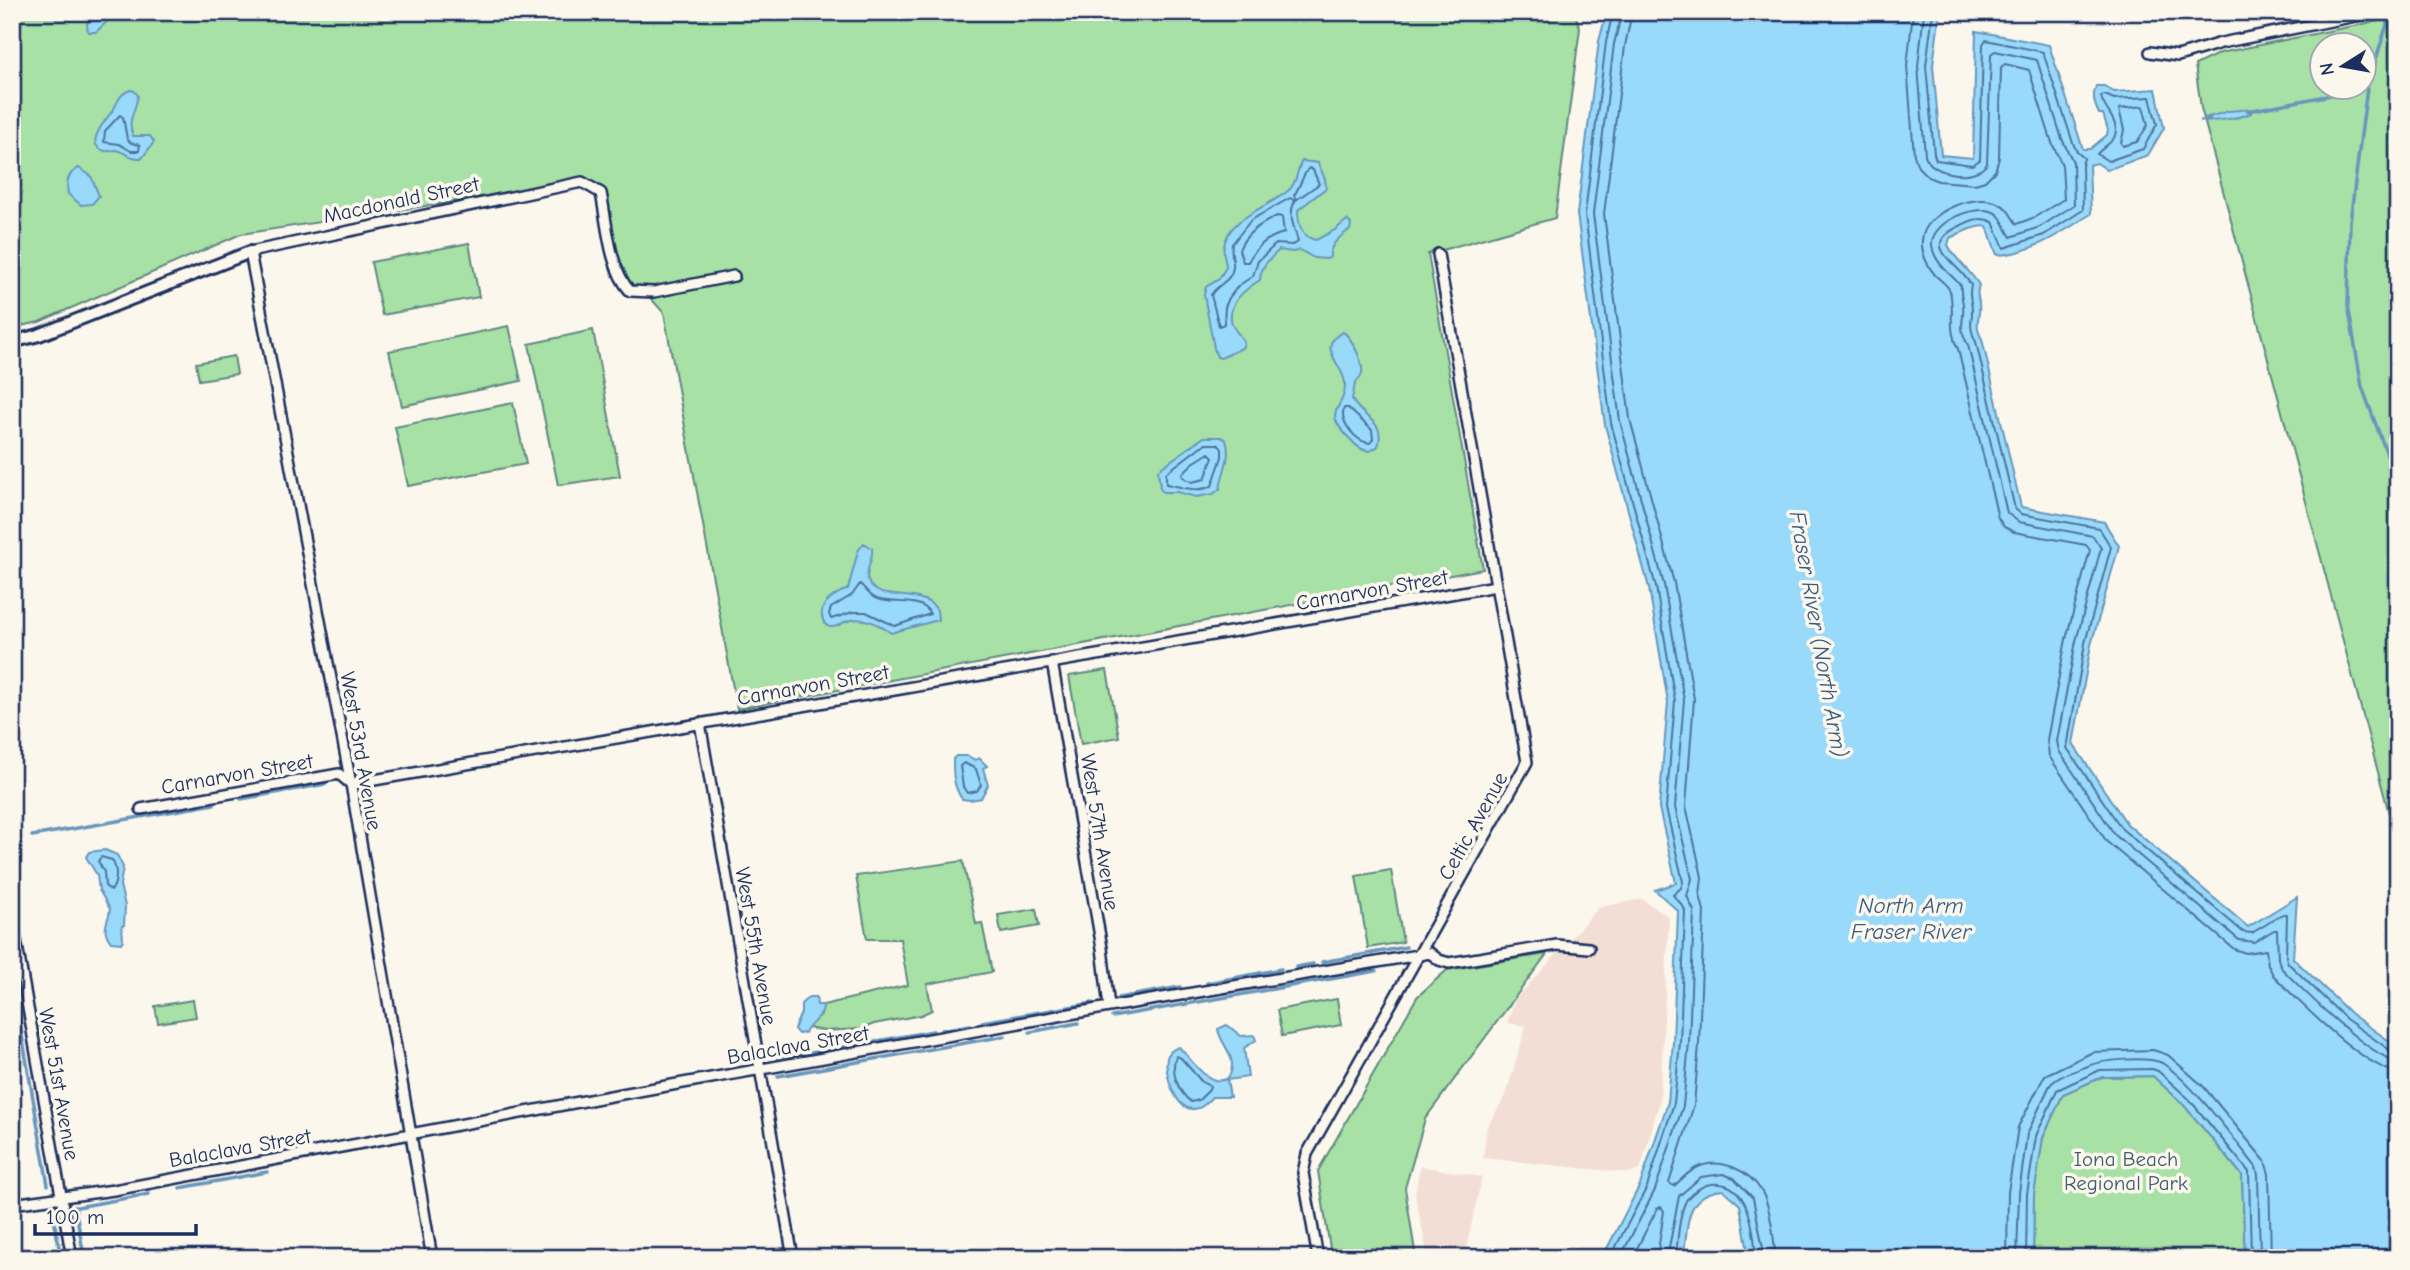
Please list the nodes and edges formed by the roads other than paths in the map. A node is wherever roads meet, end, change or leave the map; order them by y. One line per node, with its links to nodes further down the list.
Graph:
1 (2376, 12): 2 (street)
2 (2150, 52)
3 (250, 252): 5 (street, Macdonald Street); 6 (street, Macdonald Street); 10 (street, West 53rd Avenue)
4 (1438, 254): 7 (street, Celtic Avenue)
5 (734, 276)
6 (12, 342)
7 (1496, 586): 8 (street, Carnarvon Street); 14 (street, Celtic Avenue)
8 (1052, 662): 9 (street, Carnarvon Street); 15 (street, West 57th Avenue)
9 (700, 723): 10 (street, Carnarvon Street); 16 (street, West 55th Avenue)
10 (351, 784): 11 (street, Carnarvon Street); 17 (street, West 53rd Avenue)
11 (141, 809)
12 (12, 917): 18 (street, West 51st Avenue)
13 (1589, 948): 14 (street, Balaclava Street)
14 (1419, 955): 15 (street, Balaclava Street); 24 (street, Celtic Avenue)
15 (1109, 1007): 16 (street, Balaclava Street)
16 (760, 1071): 17 (street, Balaclava Street); 20 (street, West 55th Avenue)
17 (410, 1135): 18 (street, Balaclava Street); 22 (street, West 53rd Avenue)
18 (61, 1197): 19 (street, Balaclava Street); 21 (street, West 51st Avenue)
19 (12, 1204)
20 (792, 1255): 23 (street)
21 (72, 1258)
22 (432, 1258)
23 (760, 1258)
24 (1318, 1258)

